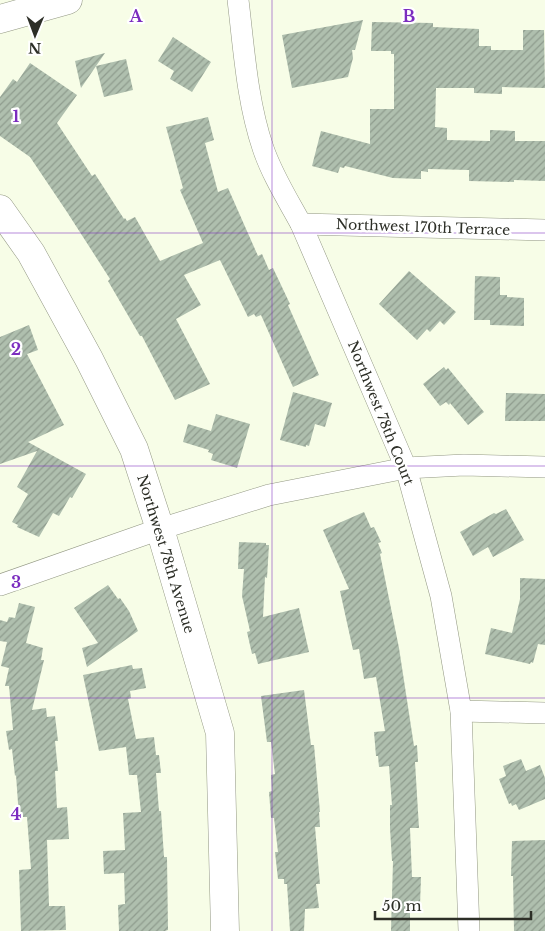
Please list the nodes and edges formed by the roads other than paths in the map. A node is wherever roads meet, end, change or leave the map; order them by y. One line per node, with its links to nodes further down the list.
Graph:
1 (68, 0): 3 (street)
2 (238, 0): 5 (street, Northwest 78th Court)
3 (0, 19)
4 (0, 209): 9 (street, Northwest 78th Avenue)
5 (301, 224): 6 (street, Northwest 170th Terrace); 8 (street, Northwest 78th Court)
6 (545, 230)
7 (545, 467): 8 (street)
8 (406, 468): 9 (street); 11 (street, Northwest 78th Court)
9 (160, 529): 10 (street); 13 (street, Northwest 78th Avenue)
10 (0, 585)
11 (461, 711): 12 (street); 14 (street, Northwest 78th Court)
12 (545, 713)
13 (225, 931)
14 (469, 931)

